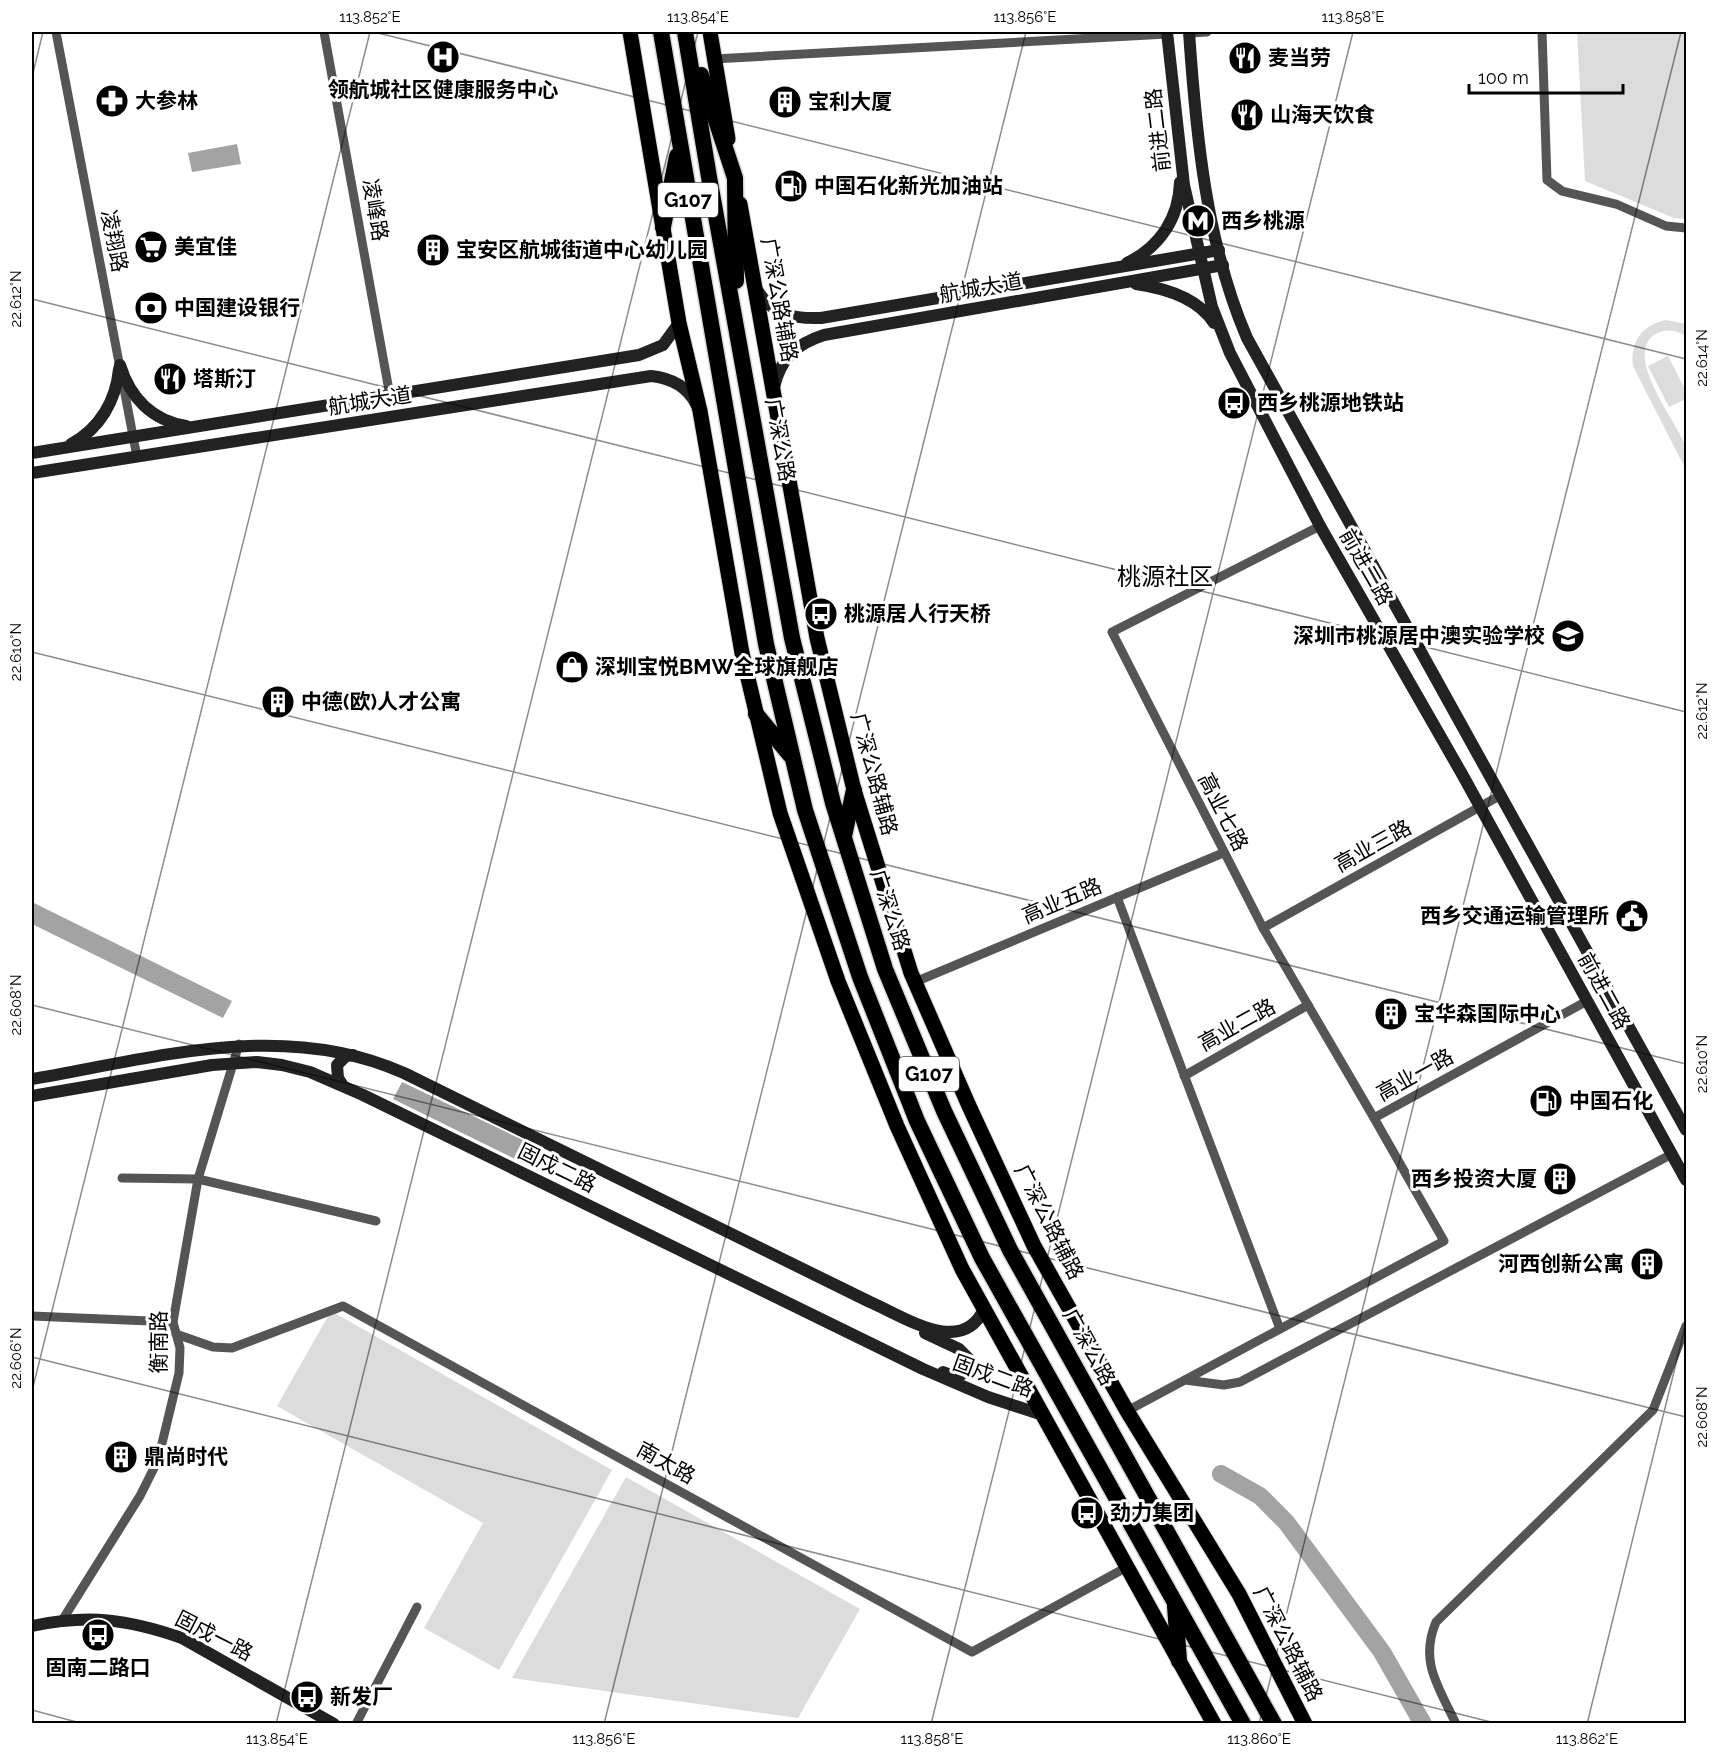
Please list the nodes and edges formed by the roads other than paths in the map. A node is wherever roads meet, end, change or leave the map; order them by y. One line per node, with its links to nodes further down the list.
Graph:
1 (56, 32): 27 (street, 凌翔路)
2 (324, 32): 31 (street, 凌峰路)
3 (630, 32): 15 (main road)
4 (661, 32): 12 (highway, G107)
5 (686, 32): 14 (highway); 25 (highway, 广深公路 / G107)
6 (710, 32): 11 (main road, 广深公路辅路)
7 (1189, 32): 8 (street); 17 (main road, 前进二路)
8 (1207, 32)
9 (1542, 32): 16 (street)
10 (1167, 33): 11 (street); 13 (main road, 前进二路)
11 (714, 59): 14 (main road, 广深公路辅路)
12 (679, 146): 15 (highway); 41 (highway, G107)
13 (1180, 163): 18 (main road, 前进二路); 20 (main road)
14 (735, 178): 23 (main road, 广深公路辅路); 25 (highway)
15 (663, 227): 24 (main road)
16 (1686, 228)
17 (1219, 250): 18 (main road, 航城大道); 19 (main road, 前进二路)
18 (1199, 253): 20 (main road, 航城大道); 21 (main road, 前进二路)
19 (1222, 265): 21 (main road, 航城大道); 43 (main road, 前进二路)
20 (1117, 268): 23 (main road, 航城大道)
21 (1203, 269): 22 (main road, 航城大道); 26 (main road, 前进二路)
22 (1119, 283): 26 (main road); 30 (main road, 航城大道)
23 (756, 289): 30 (main road, 广深公路辅路)
24 (680, 323): 28 (main road, 航城大道); 32 (main road)
25 (737, 327): 45 (highway, 广深公路 / G107)
26 (1222, 334): 39 (main road, 前进二路)
27 (120, 365): 33 (main road); 34 (street, 凌翔路); 35 (main road)
28 (568, 367): 29 (main road); 31 (main road, 航城大道)
29 (573, 388): 32 (main road, 航城大道); 37 (main road, 航城大道)
30 (774, 388): 42 (main road, 广深公路辅路)
31 (390, 396): 33 (main road, 航城大道)
32 (700, 411): 40 (main road)
33 (205, 426): 34 (main road, 航城大道)
34 (134, 437): 35 (main road, 航城大道); 37 (street, 凌翔路)
35 (63, 448): 36 (main road, 航城大道)
36 (32, 453)
37 (137, 457): 38 (main road, 航城大道)
38 (32, 472)
39 (1320, 526): 44 (main road, 前进二路); 46 (street, 高业七路)
40 (756, 714): 41 (highway); 67 (main road)
41 (793, 759): 78 (highway, G107)
42 (854, 790): 45 (highway); 49 (main road, 广深公路辅路)
43 (1502, 795): 44 (street, 高业三路); 60 (main road, 前进二路)
44 (1480, 807): 48 (street, 高业三路); 50 (main road, 前进二路)
45 (843, 837): 87 (highway, 广深公路 / G107)
46 (1223, 853): 47 (street, 高业五路); 48 (street, 高业七路)
47 (1117, 897): 49 (street, 高业五路); 55 (street)
48 (1263, 928): 51 (street, 高业七路)
49 (915, 982): 75 (main road, 广深公路辅路)
50 (1587, 1000): 59 (street, 高业一路); 61 (main road, 前进二路)
51 (1308, 1005): 55 (street, 高业二路); 59 (street, 高业一路)
52 (239, 1044): 53 (main road, 固戍二路); 54 (street, 衡南路); 56 (main road, 固戍二路)
53 (354, 1054): 57 (main road); 66 (main road, 固戍二路)
54 (232, 1063): 57 (main road, 固戍二路); 58 (main road, 固戍二路); 63 (street, 衡南路)
55 (1184, 1076): 71 (street)
56 (32, 1079)
57 (342, 1084): 73 (main road, 固戍二路)
58 (32, 1096)
59 (1374, 1118): 71 (street)
60 (1686, 1130)
61 (1672, 1154): 64 (main road, 前进二路); 74 (street)
62 (122, 1179): 63 (street)
63 (198, 1179): 65 (street); 69 (street, 衡南路)
64 (1686, 1180)
65 (376, 1221)
66 (870, 1302): 67 (main road, 固戍二路); 73 (main road)
67 (984, 1309): 76 (main road)
68 (32, 1316): 69 (street)
69 (173, 1322): 72 (street, 衡南路)
70 (1686, 1326): 89 (street)
71 (1280, 1329): 74 (street)
72 (176, 1334): 77 (street, 南太路); 80 (street, 衡南路)
73 (856, 1336): 76 (main road, 固戍二路)
74 (1185, 1380): 75 (street)
75 (1127, 1411): 88 (main road, 广深公路辅路)
76 (1043, 1415): 77 (main road)
77 (1127, 1567): 82 (main road)
78 (1175, 1602): 82 (highway); 86 (highway, G107)
79 (417, 1607): 84 (street)
80 (63, 1619): 81 (main road, 固戍一路); 83 (main road, 固戍一路)
81 (32, 1626)
82 (1179, 1661): 85 (main road)
83 (334, 1724)
84 (356, 1724)
85 (1214, 1724)
86 (1243, 1724)
87 (1274, 1724)
88 (1305, 1724)
89 (1455, 1724)

